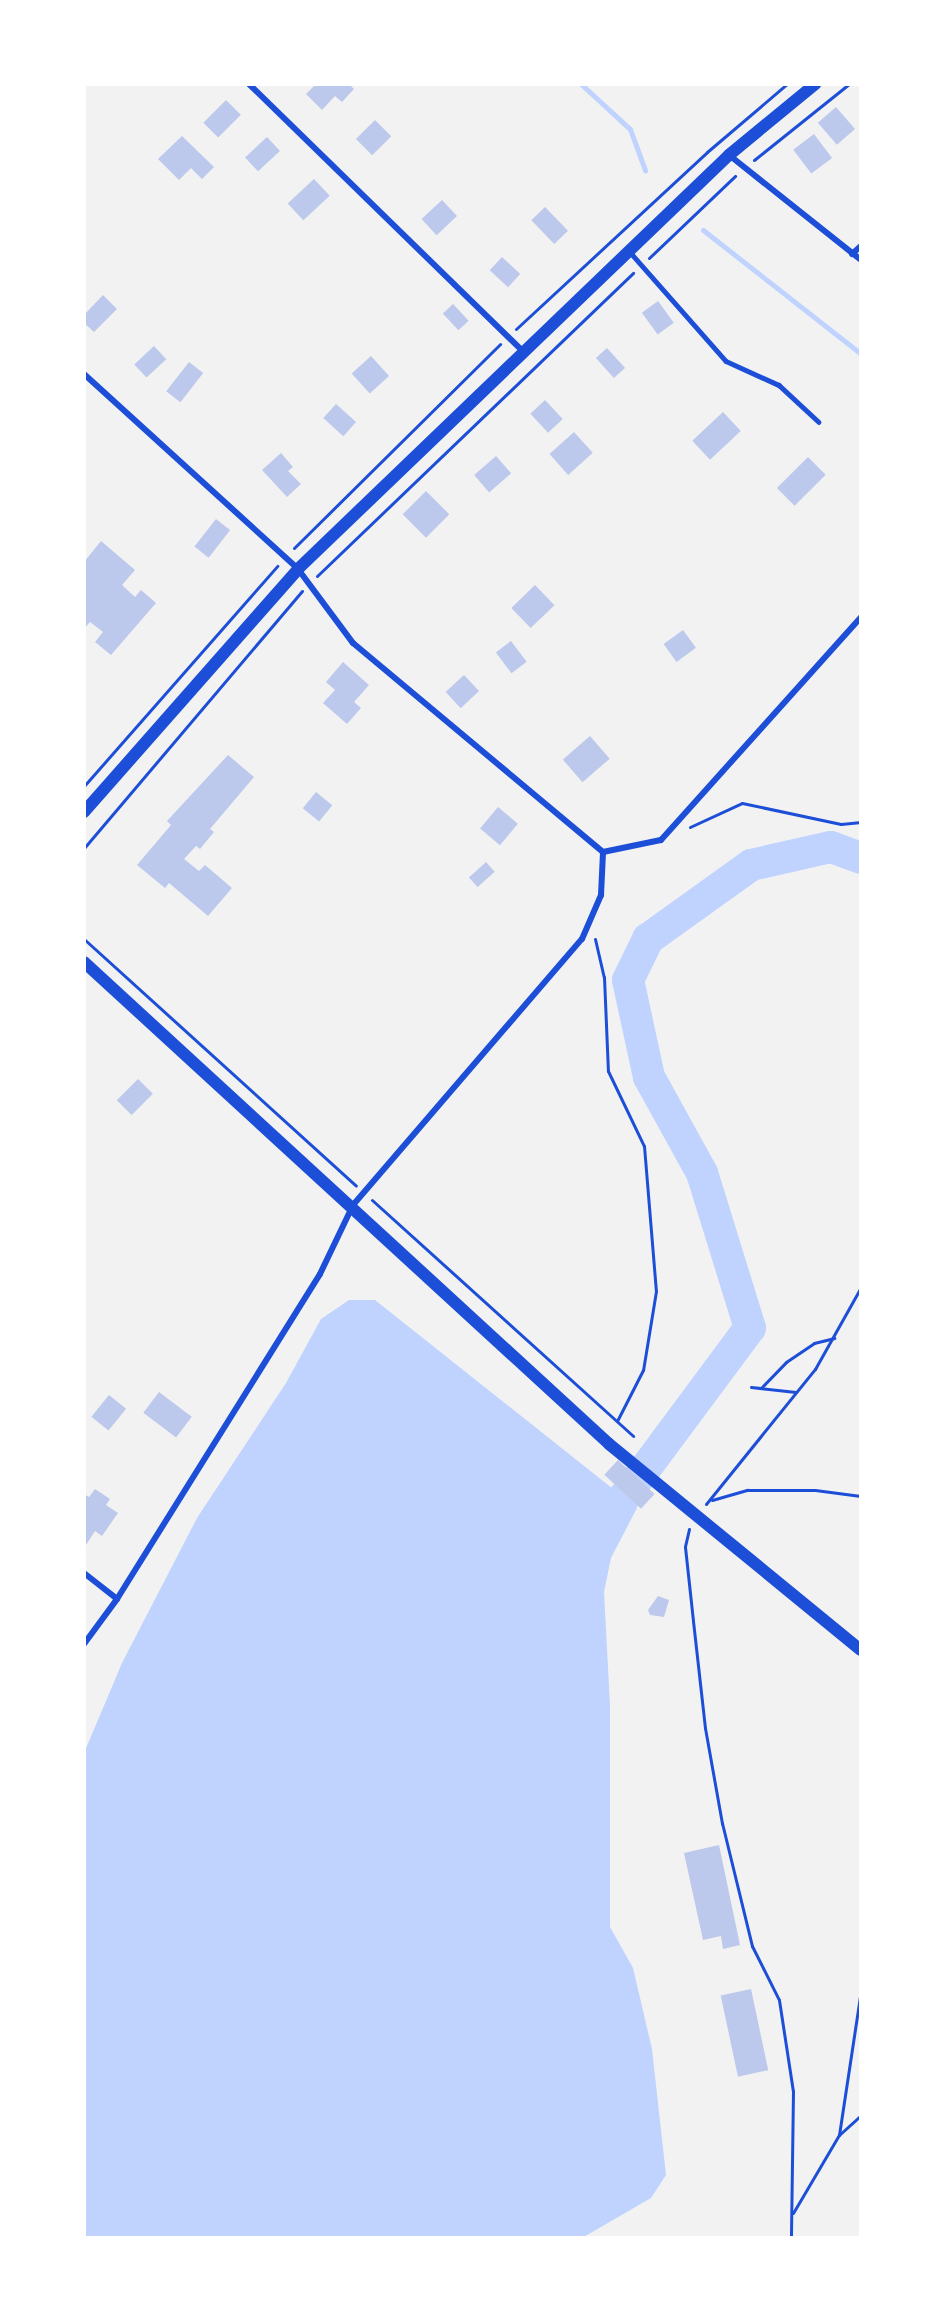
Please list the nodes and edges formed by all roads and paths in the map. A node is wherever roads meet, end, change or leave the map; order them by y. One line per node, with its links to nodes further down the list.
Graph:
1 (249, 84): 12 (street)
2 (787, 84): 12 (path)
3 (815, 84): 5 (main road)
4 (849, 84): 6 (path)
5 (729, 155): 6 (street); 8 (main road)
6 (744, 167): 9 (street); 11 (path)
7 (861, 246): 9 (street)
8 (630, 252): 11 (lane); 13 (main road)
9 (852, 254): 10 (street)
10 (861, 260)
11 (643, 264): 15 (lane); 18 (path)
12 (508, 337): 13 (street); 16 (path)
13 (525, 353): 17 (main road)
14 (84, 374): 16 (street)
15 (819, 422)
16 (284, 557): 17 (street); 20 (path)
17 (298, 569): 18 (street); 21 (main road)
18 (309, 583): 24 (path); 25 (street)
19 (861, 617): 23 (street)
20 (84, 786)
21 (84, 812)
22 (861, 822): 23 (path)
23 (661, 840): 25 (street)
24 (84, 848)
25 (603, 852): 26 (street)
26 (591, 919): 28 (street); 34 (path)
27 (84, 962): 28 (main road)
28 (353, 1205): 37 (main road); 39 (street)
29 (861, 1287): 30 (path)
30 (835, 1338): 32 (path); 33 (path)
31 (751, 1387): 32 (path)
32 (761, 1388): 33 (path)
33 (796, 1392): 36 (path)
34 (617, 1421)
35 (861, 1496): 36 (path)
36 (710, 1501): 37 (path)
37 (695, 1515): 41 (main road); 45 (path)
38 (84, 1573): 39 (street)
39 (117, 1599): 40 (street)
40 (84, 1644)
41 (861, 1650)
42 (861, 1989): 44 (path)
43 (861, 2115): 44 (path)
44 (838, 2134): 45 (path)
45 (791, 2216): 46 (path)
46 (791, 2238)

